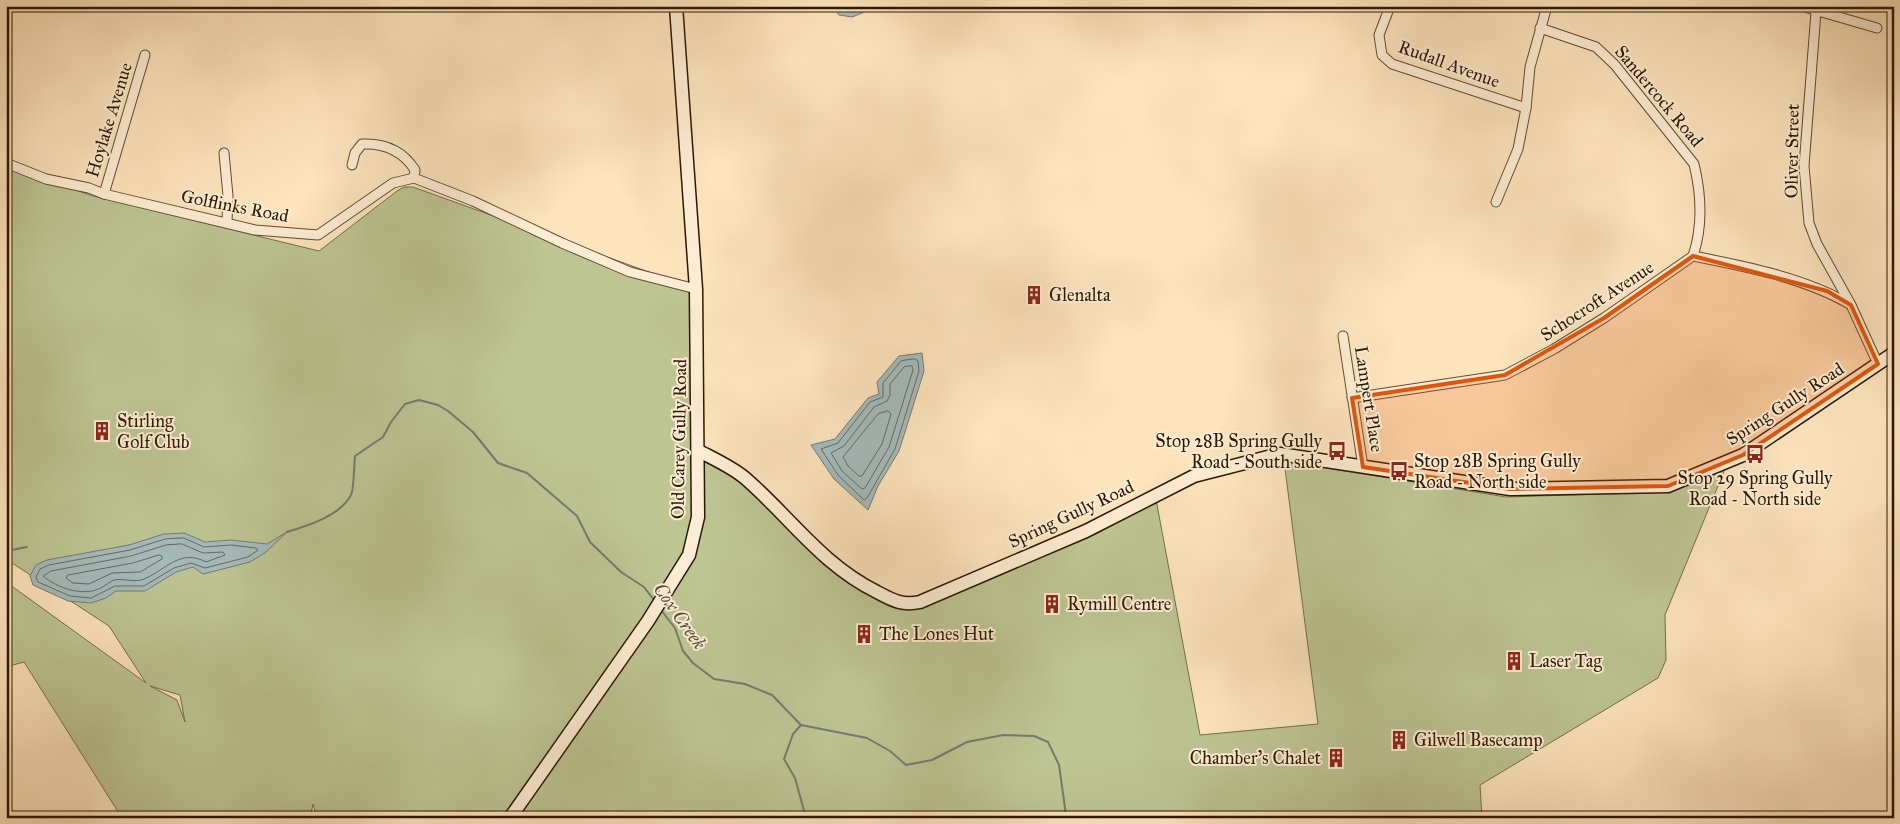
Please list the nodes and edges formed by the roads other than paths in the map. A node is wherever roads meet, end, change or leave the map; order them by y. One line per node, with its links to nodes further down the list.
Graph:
1 (676, 6): 18 (main road, Old Carey Gully Road)
2 (1390, 6): 9 (street, Rudall Avenue)
3 (1547, 6): 6 (street)
4 (1801, 6): 5 (street)
5 (1816, 12): 7 (street); 19 (street, Oliver Street)
6 (1540, 28): 9 (street); 17 (street, Sandercock Road)
7 (1877, 28)
8 (145, 56): 14 (street, Hoylake Avenue)
9 (1526, 108): 15 (street)
10 (224, 153): 16 (street)
11 (6, 163): 14 (street, Golflinks Road)
12 (352, 165): 13 (street)
13 (414, 178): 16 (street, Golflinks Road); 18 (street)
14 (104, 194): 16 (street, Golflinks Road)
15 (1496, 202)
16 (228, 222)
17 (1693, 256): 19 (street); 23 (street, Schocroft Avenue)
18 (696, 289): 24 (main road, Old Carey Gully Road)
19 (1851, 305): 22 (street, Oliver Street)
20 (1343, 336): 23 (street, Lampert Place)
21 (1894, 353): 22 (main road, Spring Gully Road)
22 (1878, 364): 25 (main road, Spring Gully Road)
23 (1352, 398): 25 (street, Lampert Place)
24 (699, 450): 25 (main road, Spring Gully Road); 26 (main road, Old Carey Gully Road)
25 (1363, 467)
26 (510, 818)

